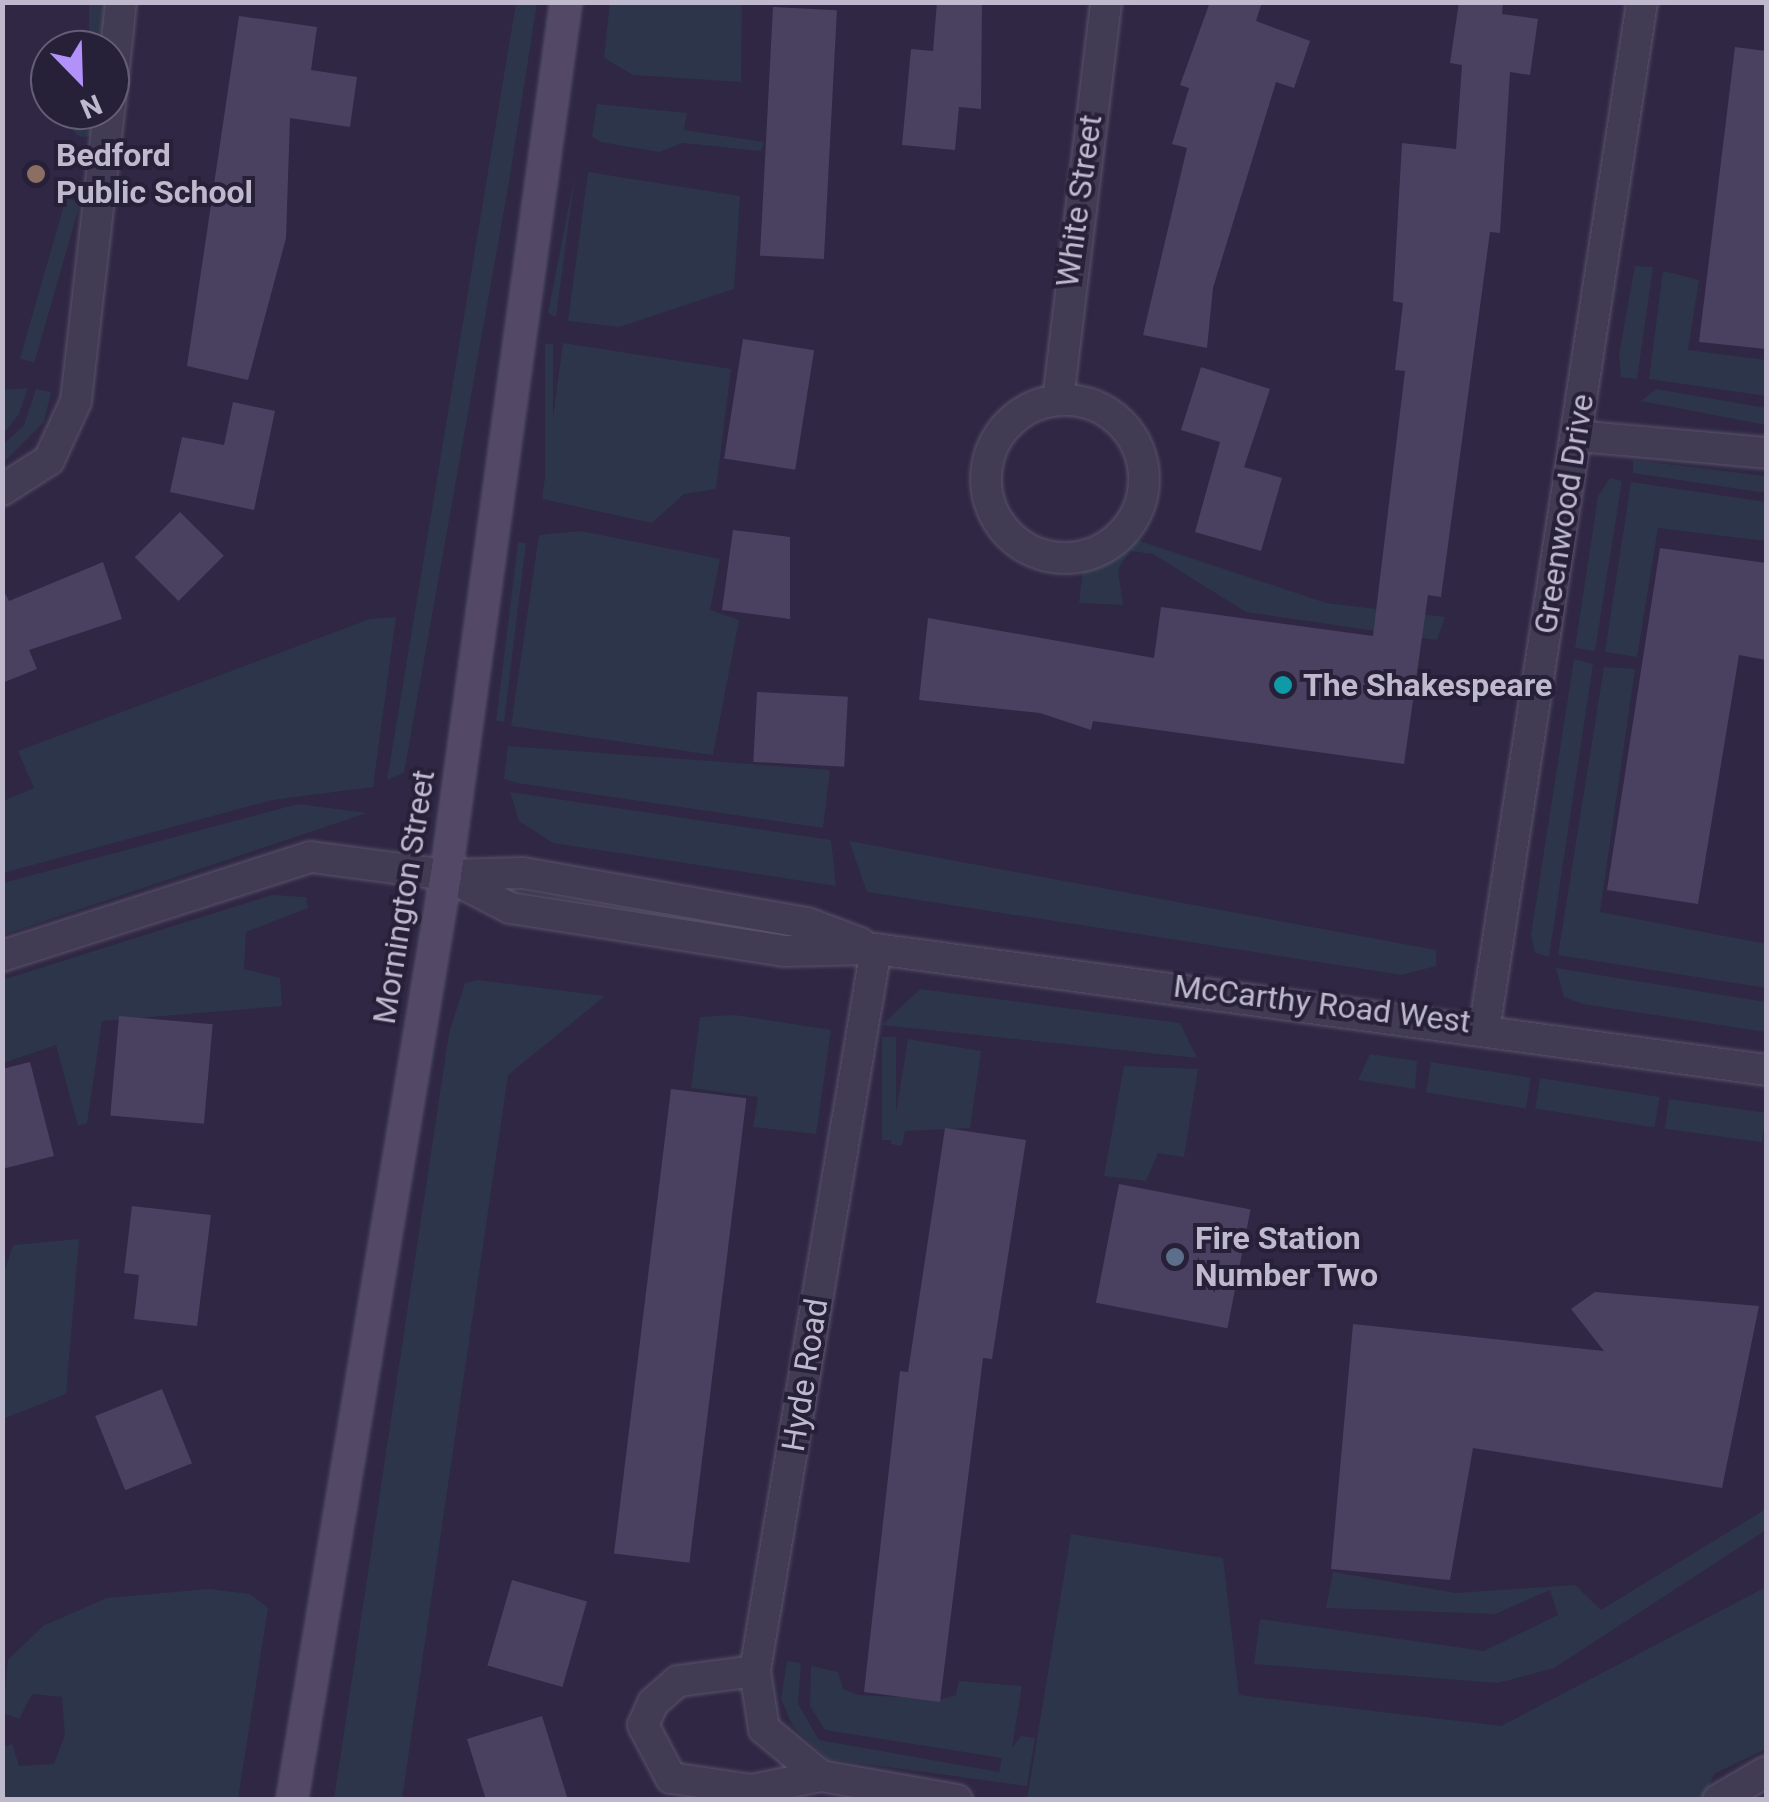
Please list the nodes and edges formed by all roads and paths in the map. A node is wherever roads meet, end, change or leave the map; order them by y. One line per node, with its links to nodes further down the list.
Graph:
1 (121, 2): 5 (street)
2 (566, 2): 11 (main road, Mornington Street)
3 (1106, 2): 7 (street, White Street)
4 (1642, 2): 8 (street, Greenwood Drive)
5 (118, 30)
6 (107, 130): 10 (street)
7 (1058, 400): 7 (street)
8 (1576, 436): 9 (street); 14 (street, Greenwood Drive)
9 (1766, 453)
10 (2, 490)
11 (446, 875): 12 (street, McCarthy Road West); 13 (street, McCarthy Road West); 19 (main road, Mornington Street)
12 (876, 949): 14 (street, McCarthy Road West); 16 (street, Hyde Road)
13 (2, 956)
14 (1485, 1025): 15 (street, McCarthy Road West)
15 (1766, 1070)
16 (755, 1672): 18 (street, Hyde Road); 18 (street)
17 (1766, 1772): 21 (street)
18 (822, 1776): 20 (street)
19 (292, 1800)
20 (957, 1800)
21 (1718, 1800)

